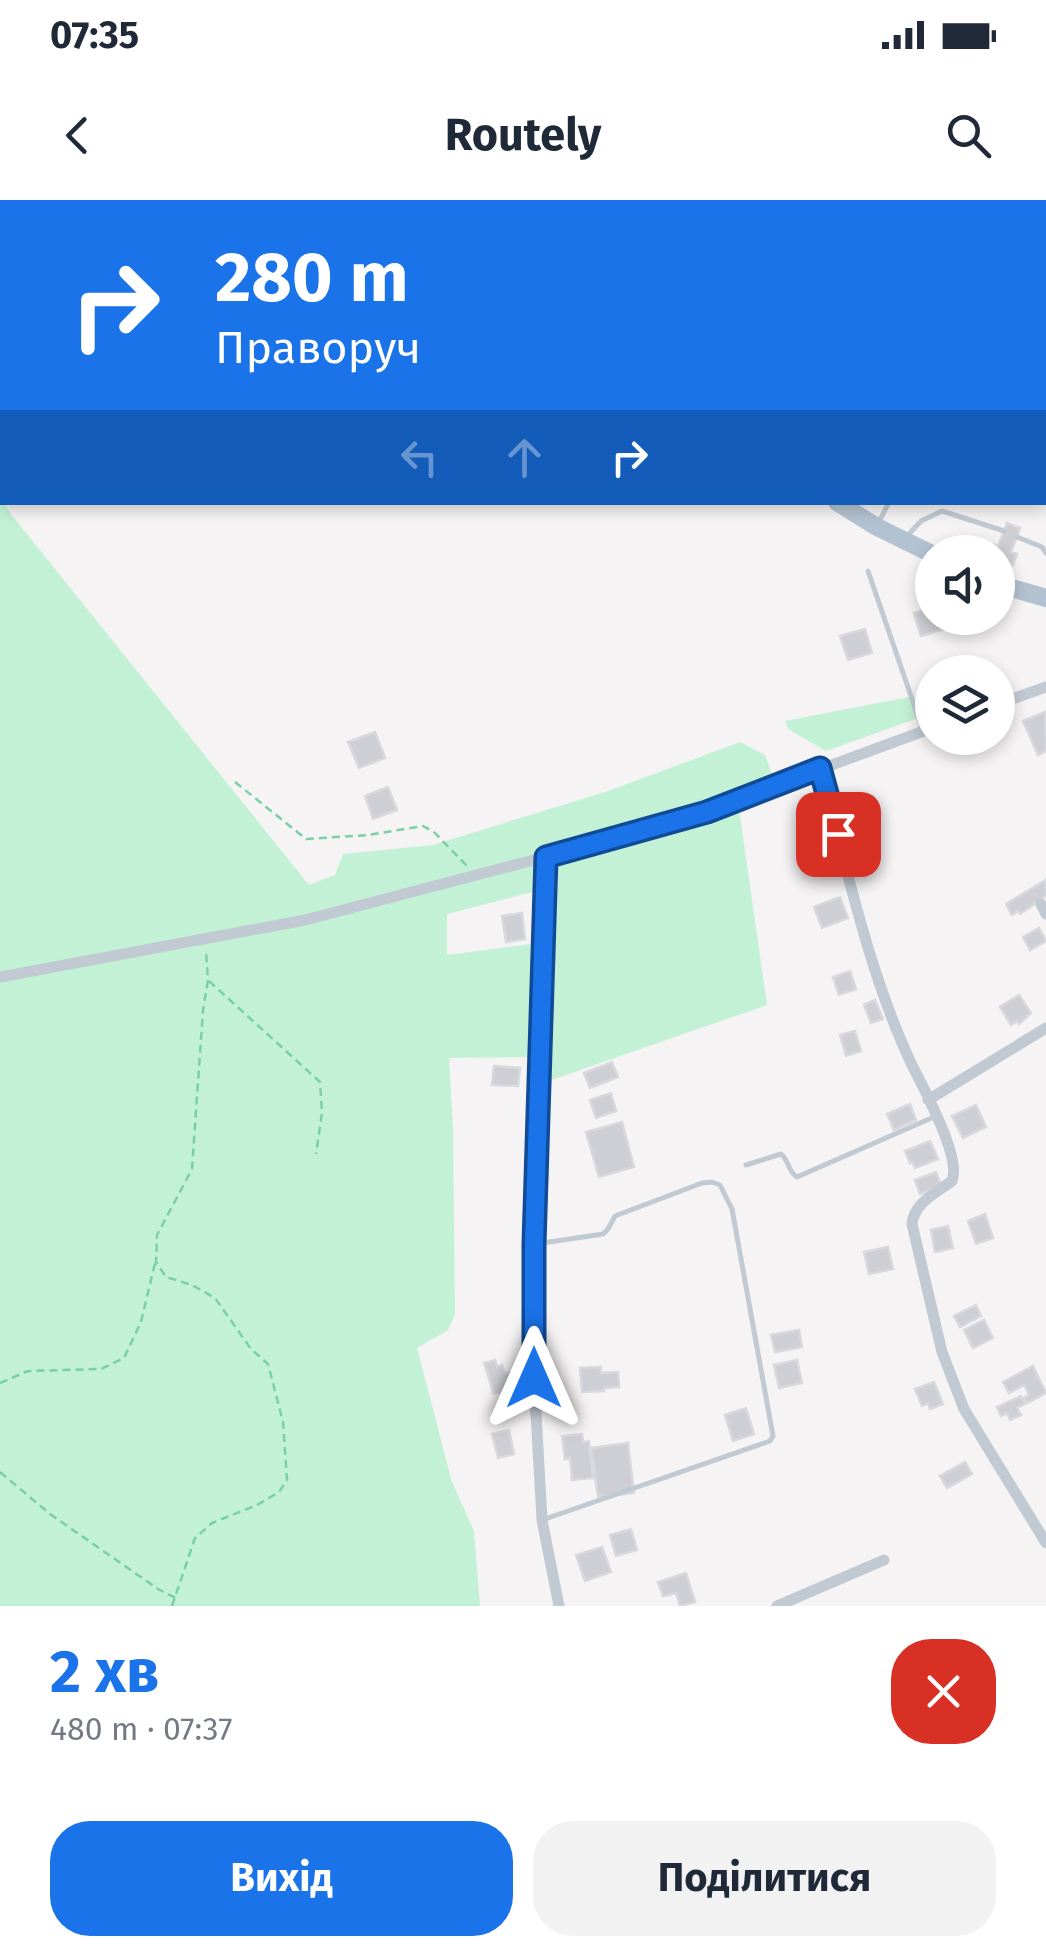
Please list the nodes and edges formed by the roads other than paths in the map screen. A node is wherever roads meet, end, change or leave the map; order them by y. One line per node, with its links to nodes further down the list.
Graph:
1 (842, 505): 3 (main road)
2 (888, 505): 3 (lane)
3 (877, 527): 6 (main road)
4 (1004, 531): 6 (lane)
5 (1017, 537): 8 (lane)
6 (904, 540): 7 (main road)
7 (915, 546)
8 (1046, 553)
9 (868, 571): 13 (lane)
10 (1015, 589): 11 (main road)
11 (1046, 598)
12 (1046, 687): 14 (street)
13 (915, 695)
14 (1015, 698)
15 (915, 734): 16 (street)
16 (820, 768): 17 (street); 20 (street)
17 (546, 857): 18 (street); 23 (street)
18 (0, 977)
19 (1046, 1028): 20 (street)
20 (928, 1100): 21 (street)
21 (936, 1116): 22 (lane); 25 (street)
22 (746, 1166)
23 (534, 1244): 24 (street); 24 (lane)
24 (542, 1520): 27 (street)
25 (1046, 1543)
26 (884, 1560): 28 (street)
27 (559, 1606)
28 (777, 1606)

